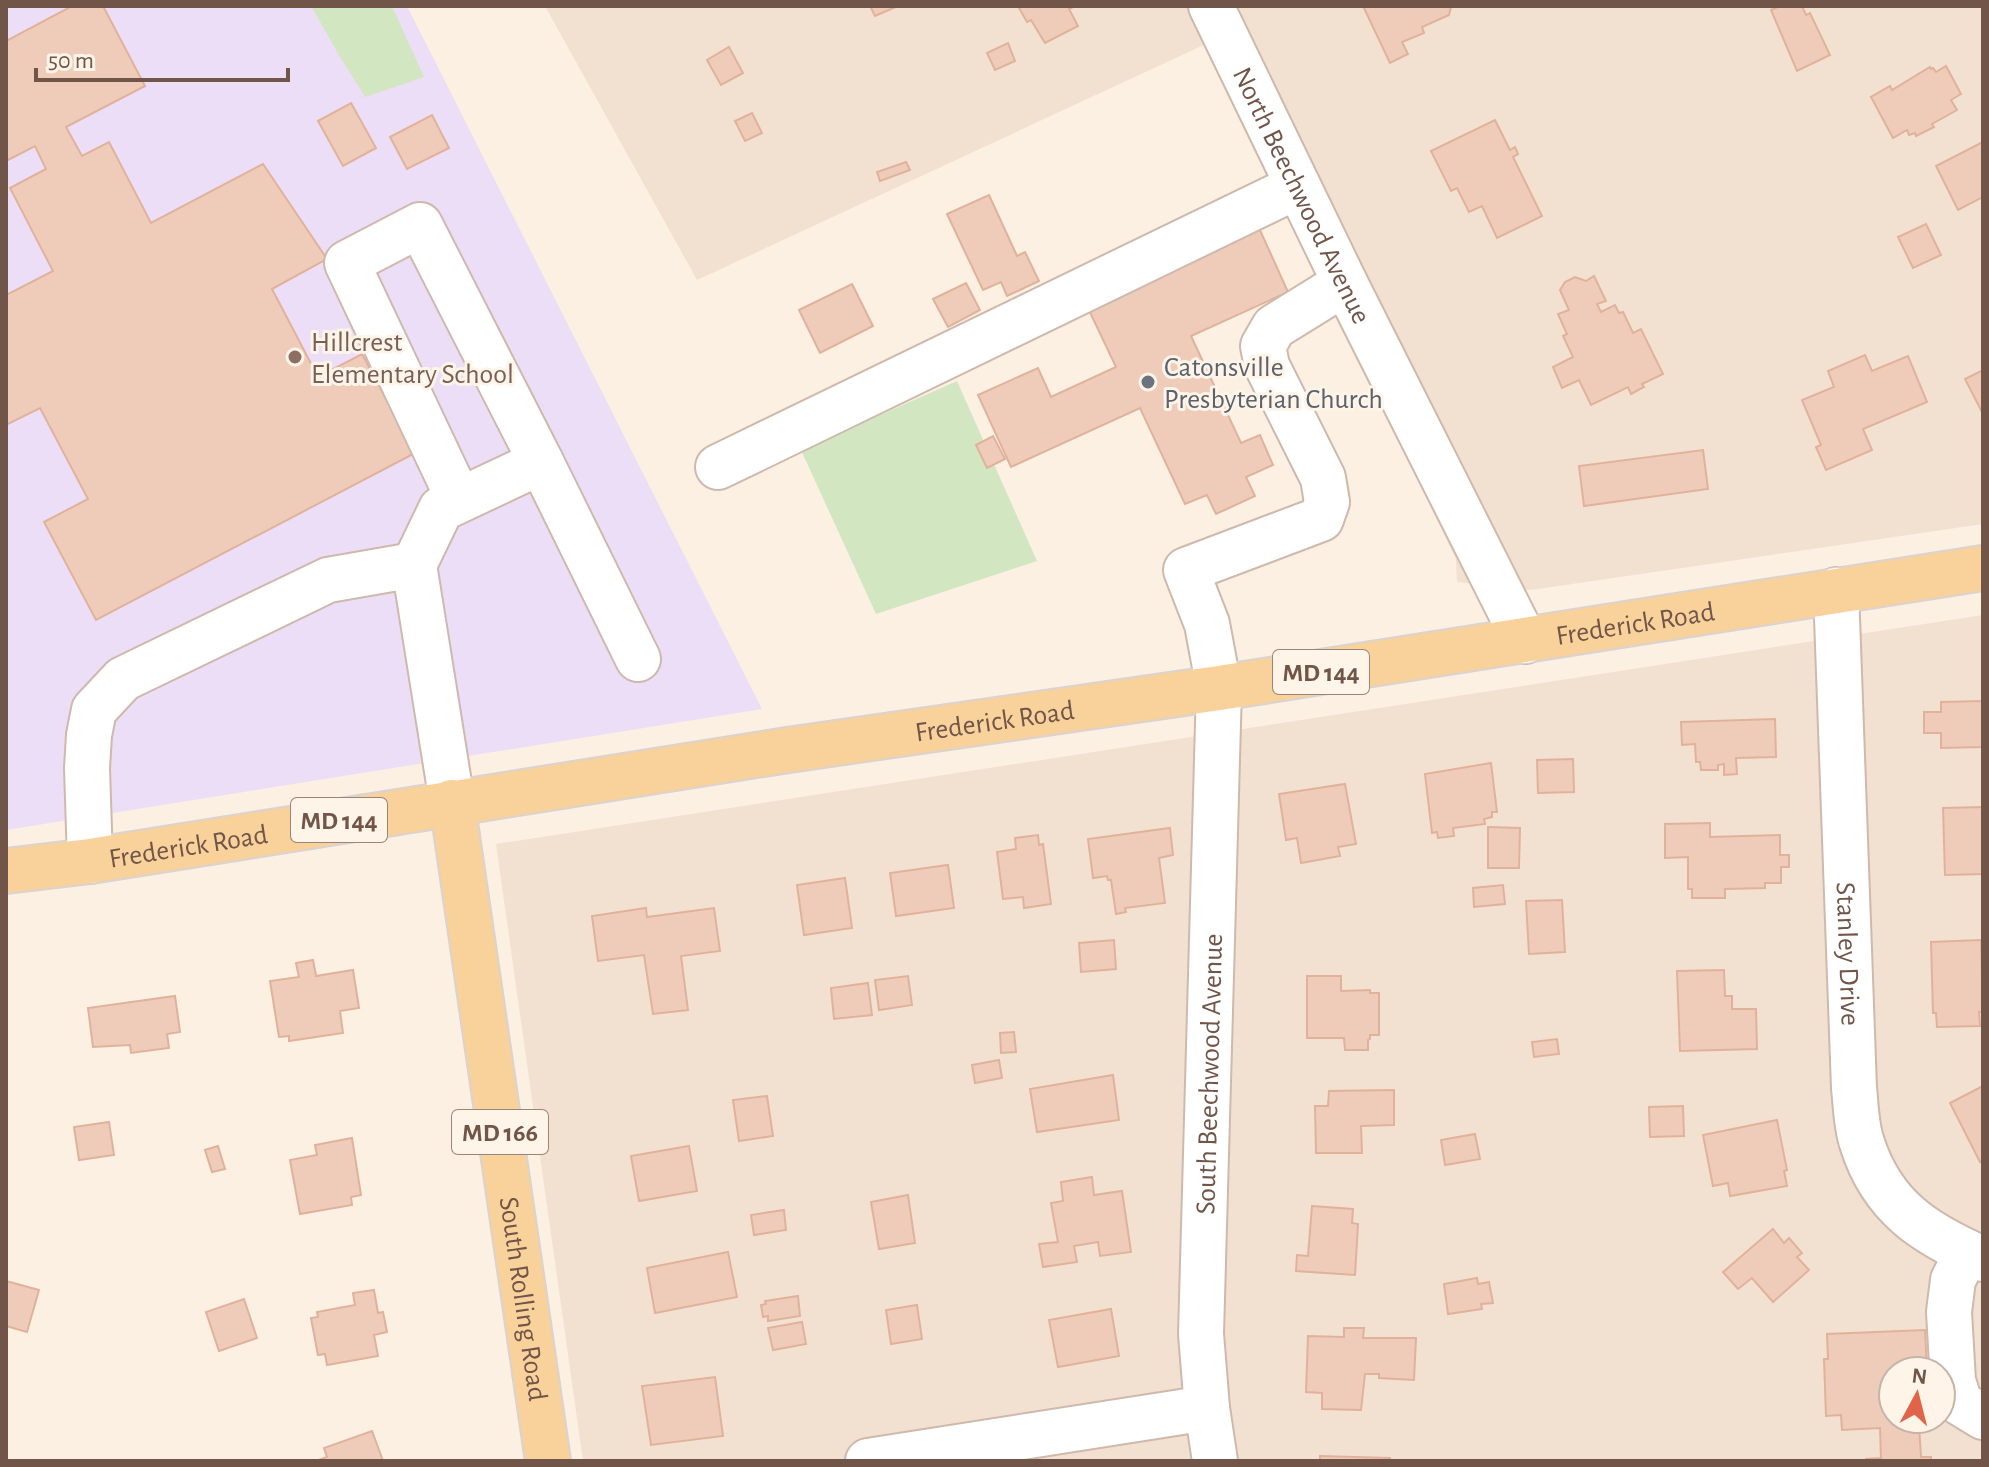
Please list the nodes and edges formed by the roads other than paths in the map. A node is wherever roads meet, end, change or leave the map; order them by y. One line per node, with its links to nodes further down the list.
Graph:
1 (1211, 6): 2 (street, North Beechwood Avenue)
2 (1298, 186): 3 (street, North Beechwood Avenue); 5 (street)
3 (1345, 283): 10 (street, North Beechwood Avenue); 12 (street, South Beechwood Avenue)
4 (541, 462): 6 (street); 6 (street); 11 (street)
5 (718, 467)
6 (459, 500): 7 (street)
7 (414, 565): 13 (street); 14 (street)
8 (1983, 568): 9 (main road, Frederick Road / MD 144)
9 (1836, 590): 10 (main road, Frederick Road / MD 144); 16 (street, Stanley Drive)
10 (1525, 641): 12 (main road, Frederick Road / MD 144)
11 (638, 659)
12 (1219, 688): 13 (main road, Frederick Road / MD 144); 17 (street, South Beechwood Avenue)
13 (452, 802): 14 (main road, Frederick Road / MD 144); 19 (main road, South Rolling Road / MD 166)
14 (90, 861): 15 (main road, Frederick Road / MD 144)
15 (6, 871)
16 (1975, 1255): 18 (street)
17 (1207, 1408): 20 (street); 21 (street, South Beechwood Avenue)
18 (1983, 1417)
19 (548, 1461)
20 (868, 1461)
21 (1215, 1461)

